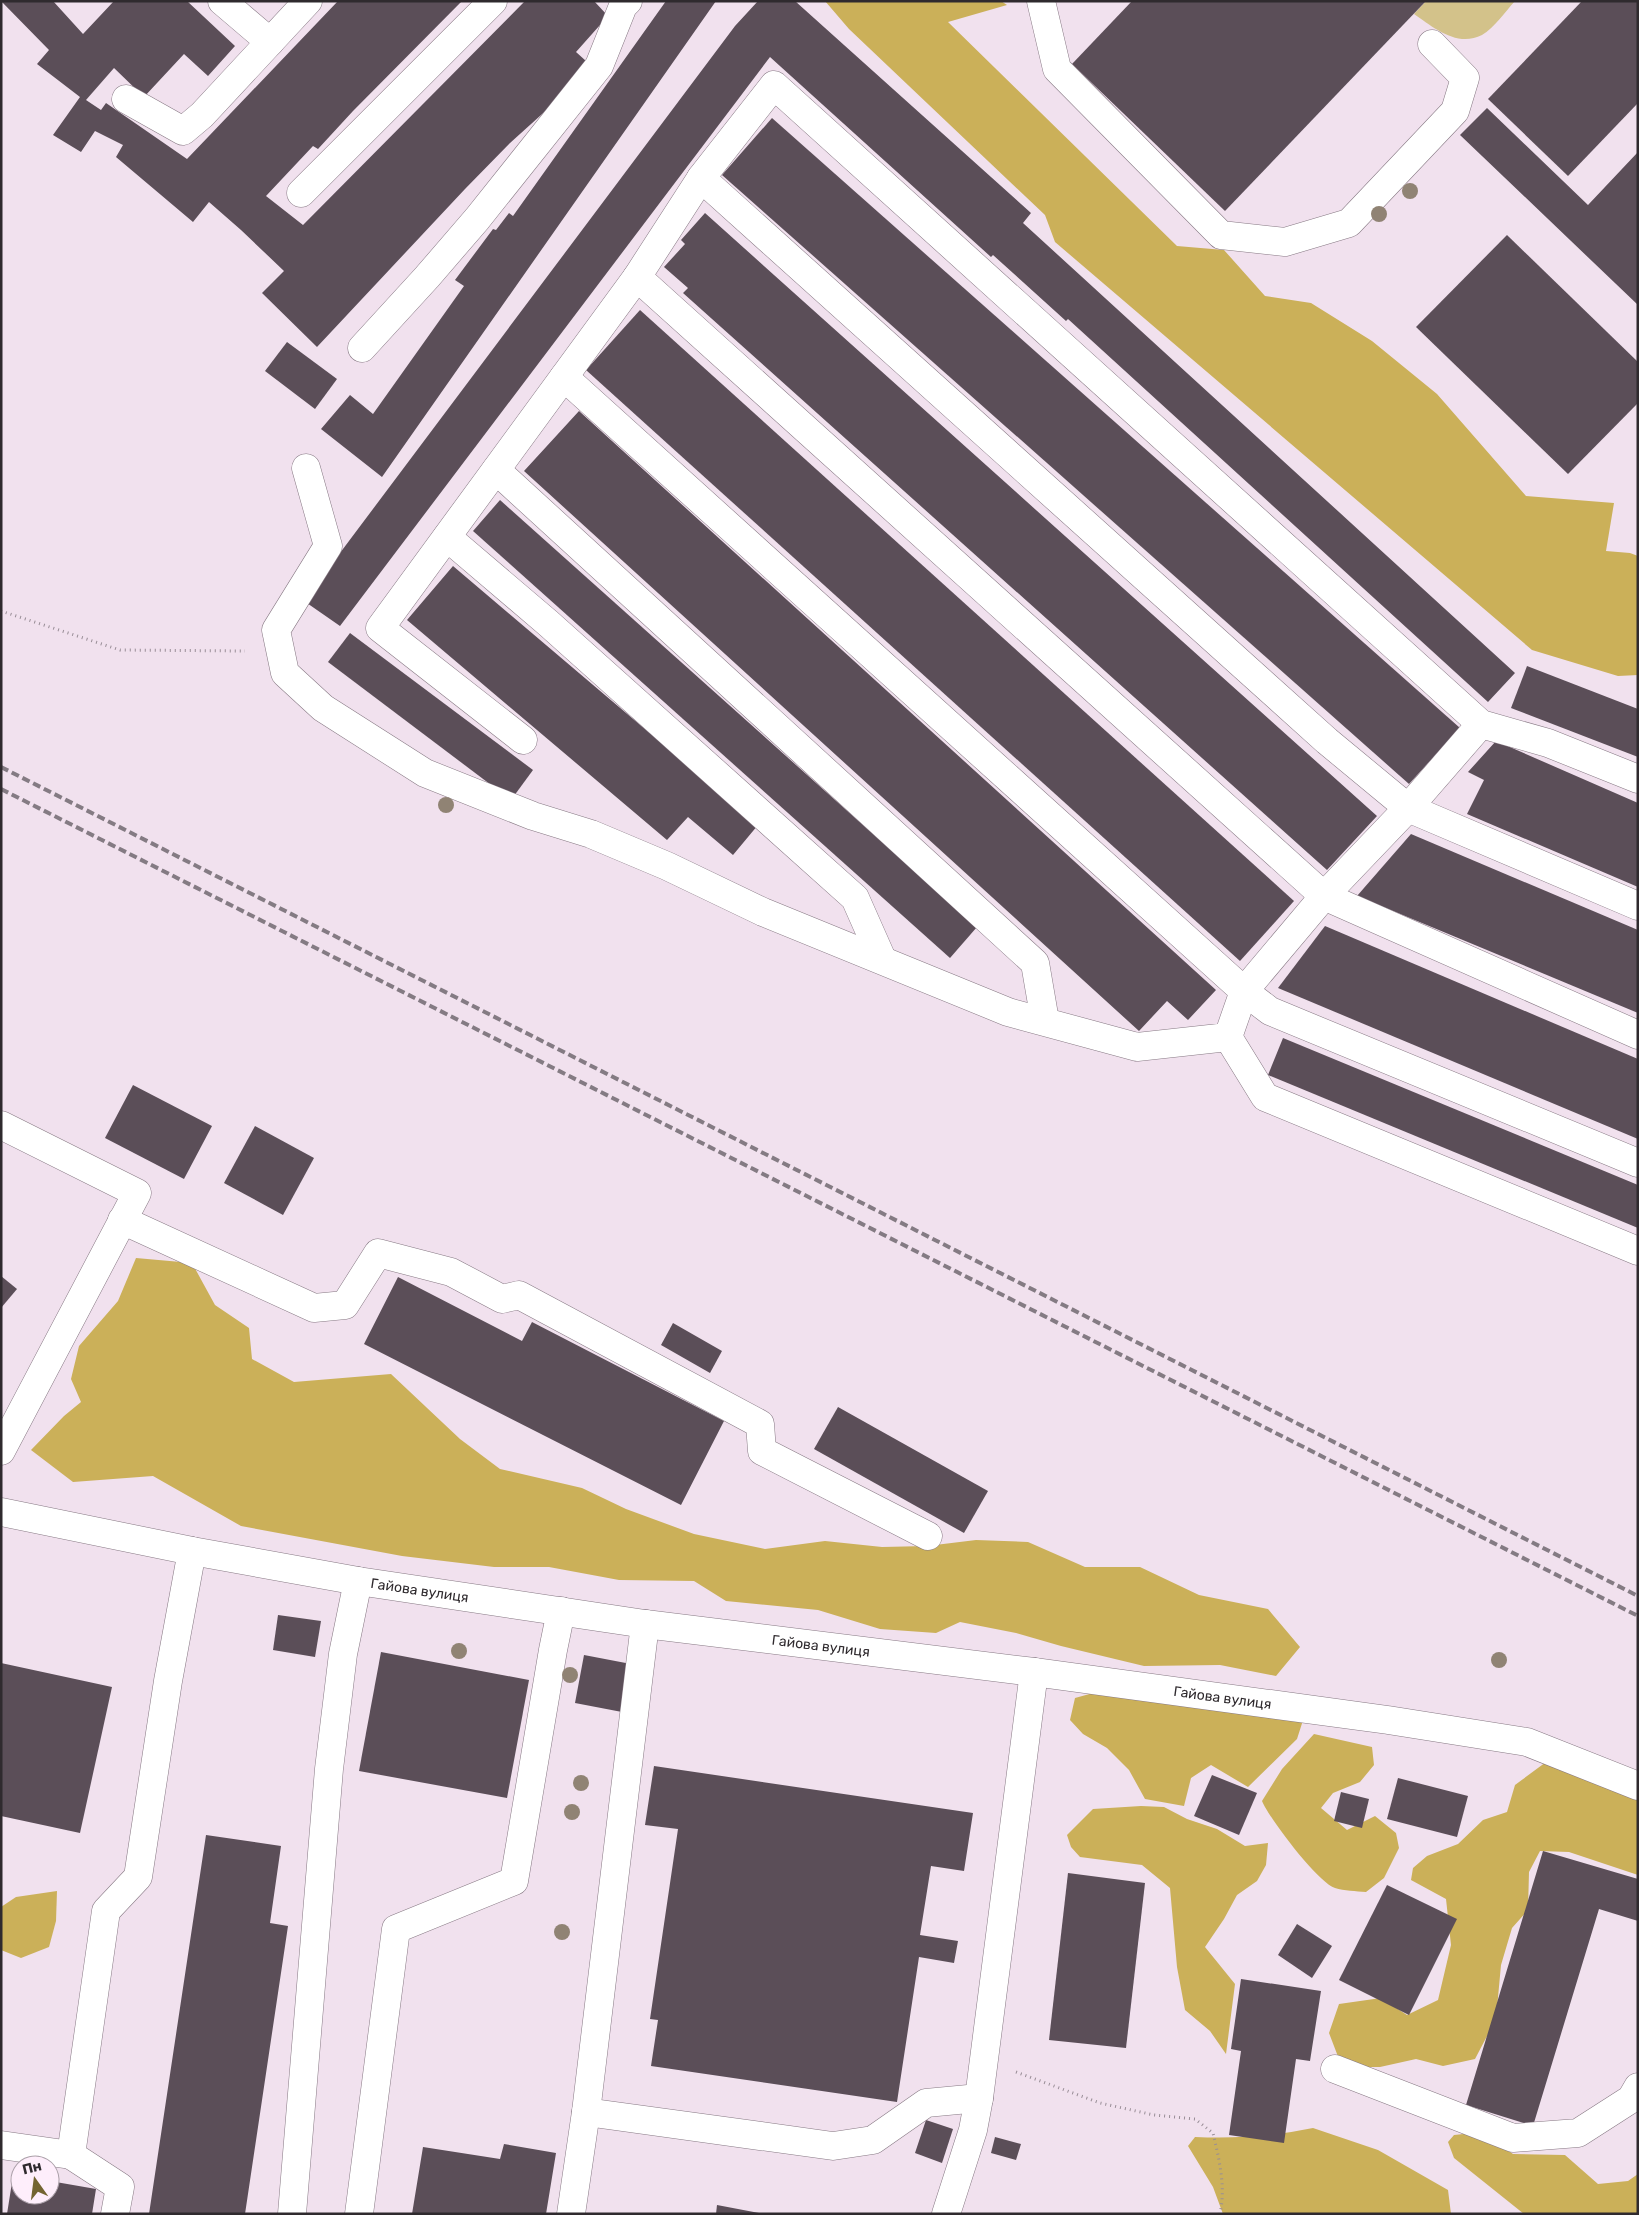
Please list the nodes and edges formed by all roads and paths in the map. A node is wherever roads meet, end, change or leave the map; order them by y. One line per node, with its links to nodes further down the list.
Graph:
1 (222, 1): 6 (street)
2 (308, 1): 6 (street)
3 (493, 1): 10 (street)
4 (1041, 1): 7 (street)
5 (623, 3): 12 (street)
6 (270, 42): 8 (street)
7 (1432, 44)
8 (126, 99)
9 (701, 178): 11 (street); 19 (street); 22 (street)
10 (300, 193)
11 (637, 277): 13 (street); 23 (street)
12 (362, 348)
13 (564, 377): 15 (street); 26 (street)
14 (306, 468): 18 (street)
15 (496, 470): 16 (street); 27 (street)
16 (448, 537): 20 (street); 25 (street)
17 (1, 611): 18 (path)
18 (281, 651): 25 (street)
19 (1481, 724): 21 (street); 22 (street)
20 (522, 740)
21 (1638, 779)
22 (1408, 808): 23 (street); 24 (street)
23 (1324, 896): 26 (street); 28 (street)
24 (1638, 906)
25 (882, 959): 27 (street)
26 (1244, 991): 29 (street); 31 (street)
27 (1045, 1021): 29 (street)
28 (1638, 1036)
29 (1228, 1037): 33 (street)
30 (1, 1125): 32 (street)
31 (1638, 1163)
32 (122, 1220): 34 (street); 36 (street)
33 (1638, 1251)
34 (1, 1451)
35 (1, 1512): 37 (street, Гайова вулиця)
36 (928, 1536)
37 (192, 1551): 38 (street, Гайова вулиця); 49 (street)
38 (358, 1581): 39 (street, Гайова вулиця); 51 (street)
39 (561, 1611): 40 (street, Гайова вулиця); 52 (street)
40 (646, 1624): 41 (street, Гайова вулиця); 47 (street)
41 (1034, 1672): 42 (street, Гайова вулиця); 43 (street)
42 (1638, 1786)
43 (982, 2060): 46 (street); 55 (path)
44 (1335, 2069): 45 (street)
45 (1638, 2087)
46 (979, 2098): 47 (street); 54 (street)
47 (586, 2112): 53 (street)
48 (1, 2145): 49 (street)
49 (71, 2155): 50 (street)
50 (115, 2214)
51 (292, 2214)
52 (360, 2214)
53 (571, 2214)
54 (946, 2214)
55 (1220, 2214)

